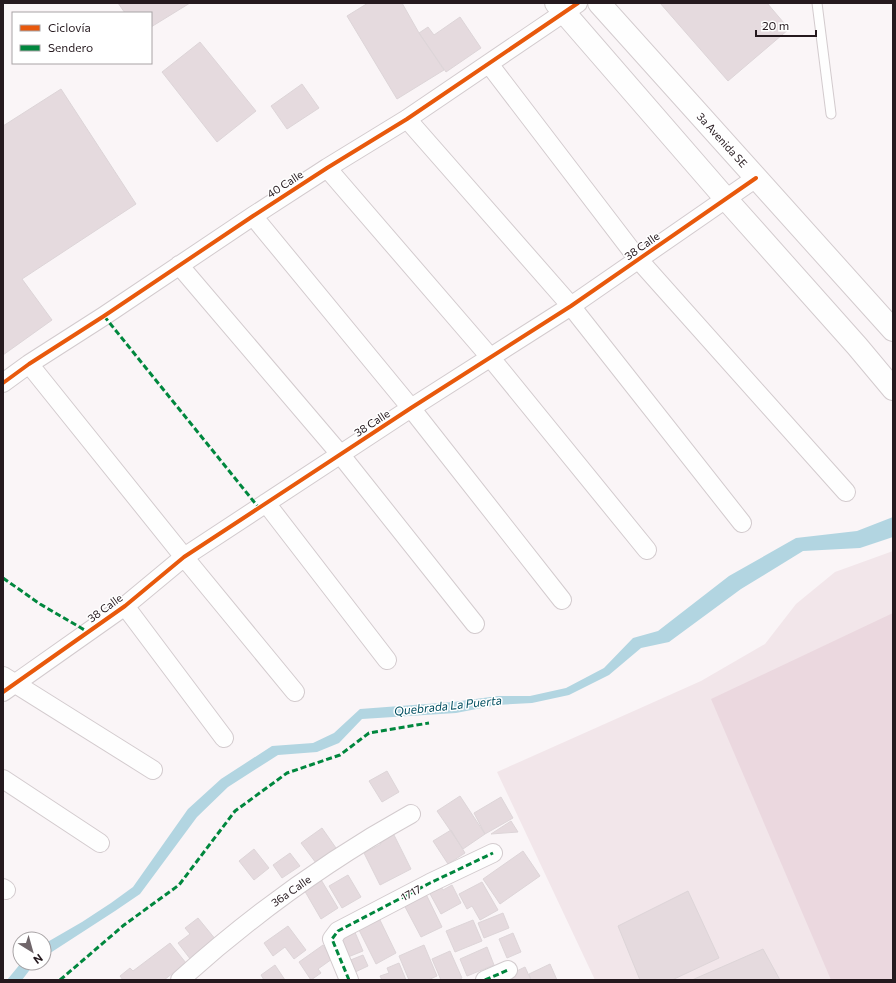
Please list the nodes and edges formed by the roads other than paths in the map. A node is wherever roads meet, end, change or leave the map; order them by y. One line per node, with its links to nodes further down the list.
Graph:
1 (599, 3): 8 (street, 3a Avenida SE)
2 (817, 3): 5 (lane)
3 (566, 6): 4 (street, 40 Calle); 9 (street)
4 (488, 64): 6 (street, 40 Calle); 11 (street)
5 (831, 114)
6 (407, 119): 7 (street, 40 Calle); 13 (street)
7 (327, 168): 10 (street, 40 Calle); 15 (street)
8 (756, 178): 9 (street, 38 Calle); 14 (street, 3a Avenida SE)
9 (726, 198): 11 (street, 38 Calle); 18 (street)
10 (252, 216): 12 (street, 40 Calle); 19 (street)
11 (638, 259): 13 (street, 38 Calle); 21 (street)
12 (179, 265): 16 (street, 40 Calle); 20 (street)
13 (571, 306): 15 (street, 38 Calle); 23 (street)
14 (893, 330)
15 (490, 357): 19 (street, 38 Calle); 24 (street)
16 (29, 364): 17 (street, 40 Calle); 25 (street)
17 (3, 383)
18 (893, 389)
19 (411, 408): 20 (street, 38 Calle); 26 (street)
20 (340, 454): 22 (street, 38 Calle); 28 (street)
21 (846, 492)
22 (266, 503): 25 (street, 38 Calle); 29 (street)
23 (742, 523)
24 (647, 550)
25 (184, 557): 27 (street, 38 Calle); 31 (street)
26 (562, 600)
27 (125, 606): 30 (street, 38 Calle); 32 (street)
28 (475, 624)
29 (387, 660)
30 (7, 684): 33 (street)
31 (295, 692)
32 (224, 738)
33 (153, 770)
34 (3, 779): 36 (street)
35 (411, 814): 39 (street, 36a Calle)
36 (100, 843)
37 (493, 854): 40 (street, 1717)
38 (508, 970): 41 (street)
39 (180, 980)
40 (349, 980)
41 (485, 980)

